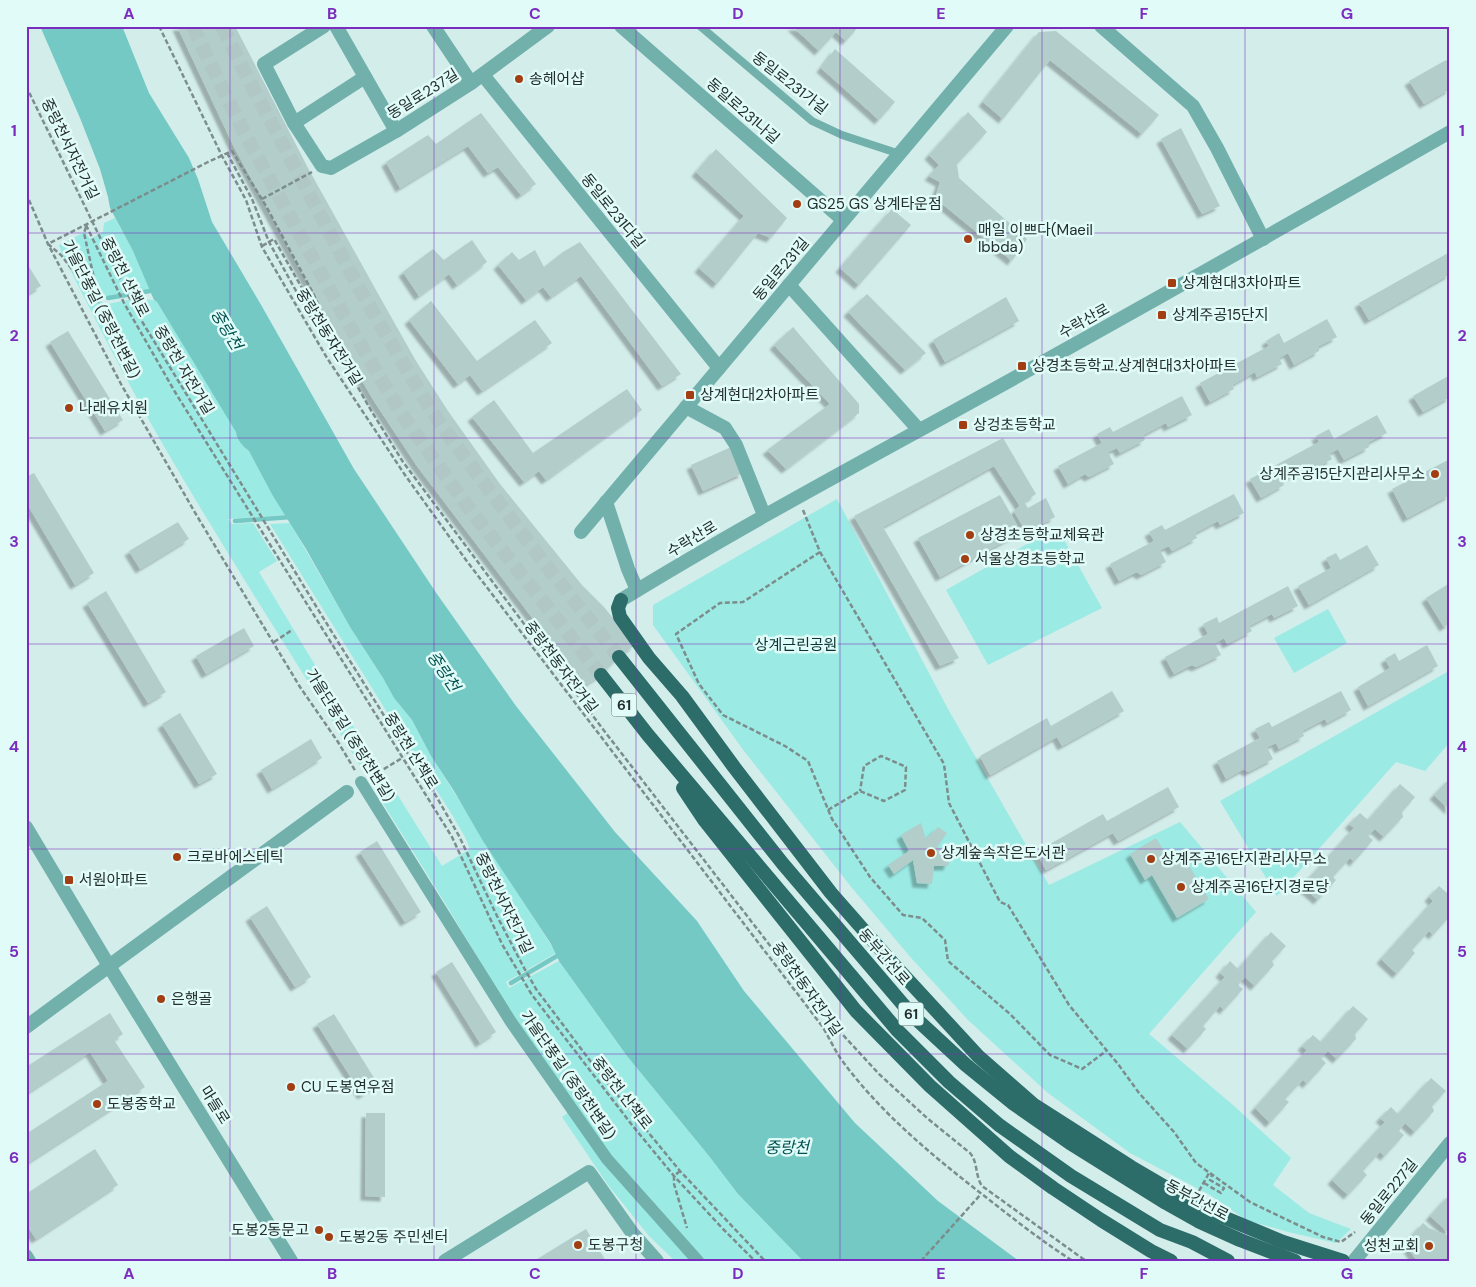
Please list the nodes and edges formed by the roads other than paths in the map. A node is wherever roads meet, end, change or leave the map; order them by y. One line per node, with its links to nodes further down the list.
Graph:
1 (324, 26): 13 (street)
2 (336, 26): 11 (street)
3 (433, 26): 12 (street)
4 (548, 26): 9 (street, 동일로237길)
5 (621, 26): 17 (street, 동일로231나길)
6 (700, 26): 16 (lane, 동일로231가길)
7 (1007, 26): 16 (street, 동일로231길)
8 (1101, 26): 18 (street)
9 (532, 31): 10 (street, 동일로237길)
10 (483, 75): 12 (street, 동일로237길); 20 (street, 동일로231다길)
11 (365, 77): 13 (street); 14 (street)
12 (471, 83): 14 (street, 동일로237길)
13 (294, 122): 14 (street, 동일로237길)
14 (396, 131)
15 (1450, 132): 18 (street, 수락산로)
16 (900, 154): 17 (street, 동일로231길)
17 (843, 220): 19 (street, 동일로231길)
18 (1263, 239): 22 (street, 수락산로)
19 (789, 285): 20 (street, 동일로231길); 22 (street)
20 (719, 368): 21 (street, 동일로231길)
21 (686, 407): 23 (street, 동일로231길); 24 (street)
22 (919, 430): 24 (street, 수락산로)
23 (606, 502): 25 (street, 동일로231길); 26 (street)
24 (764, 515): 26 (street, 수락산로)
25 (580, 532)
26 (637, 590): 27 (street, 수락산로)
27 (621, 600): 39 (highway)
28 (619, 657): 37 (highway, 동부간선로 / 61)
29 (601, 675): 30 (highway, 61)
30 (648, 735): 45 (highway); 46 (highway, 61)
31 (361, 782): 44 (street, 가을단풍길 (중랑천변길))
32 (346, 792): 34 (street)
33 (27, 828): 34 (street, 마들로)
34 (109, 966): 35 (street); 41 (street, 마들로)
35 (26, 1027)
36 (1450, 1143): 49 (street, 동일로227길)
37 (1240, 1240): 39 (highway); 47 (highway, 동부간선로 / 61)
38 (26, 1256): 40 (street)
39 (1329, 1256): 48 (highway)
40 (29, 1261)
41 (292, 1261)
42 (446, 1261): 43 (street)
43 (657, 1261)
44 (698, 1261)
45 (1171, 1261)
46 (1228, 1261)
47 (1295, 1261)
48 (1343, 1261)
49 (1354, 1261)

